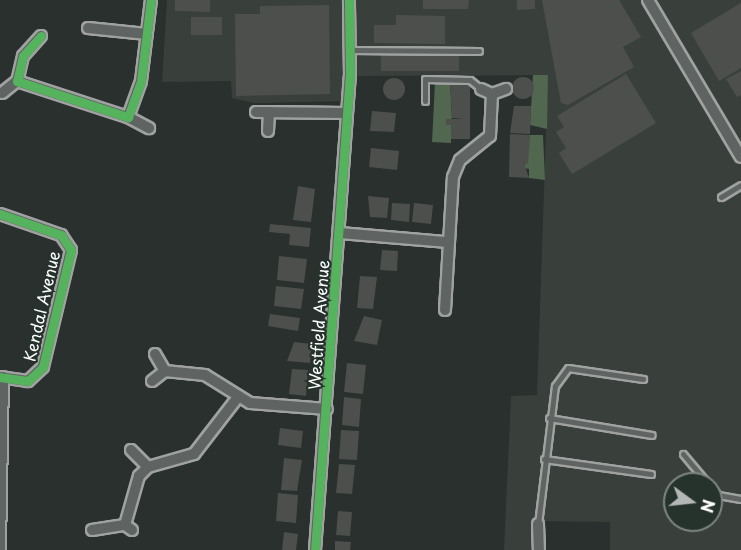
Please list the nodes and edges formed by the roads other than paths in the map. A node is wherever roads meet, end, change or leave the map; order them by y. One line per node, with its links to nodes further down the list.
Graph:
1 (151, 0): 5 (street)
2 (349, 0): 7 (street, Westfield Avenue)
3 (648, 0): 21 (street)
4 (88, 28): 5 (street)
5 (147, 34): 18 (street)
6 (41, 36): 9 (street)
7 (350, 50): 8 (lane); 17 (street, Westfield Avenue)
8 (479, 51)
9 (17, 81): 12 (street); 18 (street)
10 (482, 89): 13 (street); 14 (lane)
11 (506, 89): 13 (street)
12 (2, 93)
13 (492, 94): 26 (street)
14 (425, 101)
15 (256, 112): 16 (street)
16 (269, 112): 17 (street); 20 (street)
17 (347, 113): 25 (street, Westfield Avenue)
18 (128, 117): 19 (street)
19 (149, 128)
20 (268, 131)
21 (741, 157)
22 (741, 185): 23 (lane)
23 (721, 197)
24 (0, 214): 30 (street, Kendal Avenue)
25 (339, 233): 26 (street); 34 (street, Westfield Avenue)
26 (446, 242): 27 (street)
27 (446, 310)
28 (155, 354): 29 (street)
29 (165, 370): 32 (street); 33 (street)
30 (2, 377): 47 (street)
31 (643, 379): 35 (lane)
32 (152, 381)
33 (238, 397): 34 (street); 40 (street)
34 (327, 409): 48 (street, Westfield Avenue)
35 (549, 418): 36 (lane); 39 (lane)
36 (652, 435)
37 (131, 450): 40 (street)
38 (683, 454): 41 (lane)
39 (544, 459): 42 (lane); 45 (lane)
40 (148, 466): 46 (street)
41 (698, 472)
42 (651, 474)
43 (723, 496): 44 (lane)
44 (741, 499)
45 (538, 524): 49 (street)
46 (92, 530)
47 (0, 550)
48 (315, 550)
49 (539, 550)

